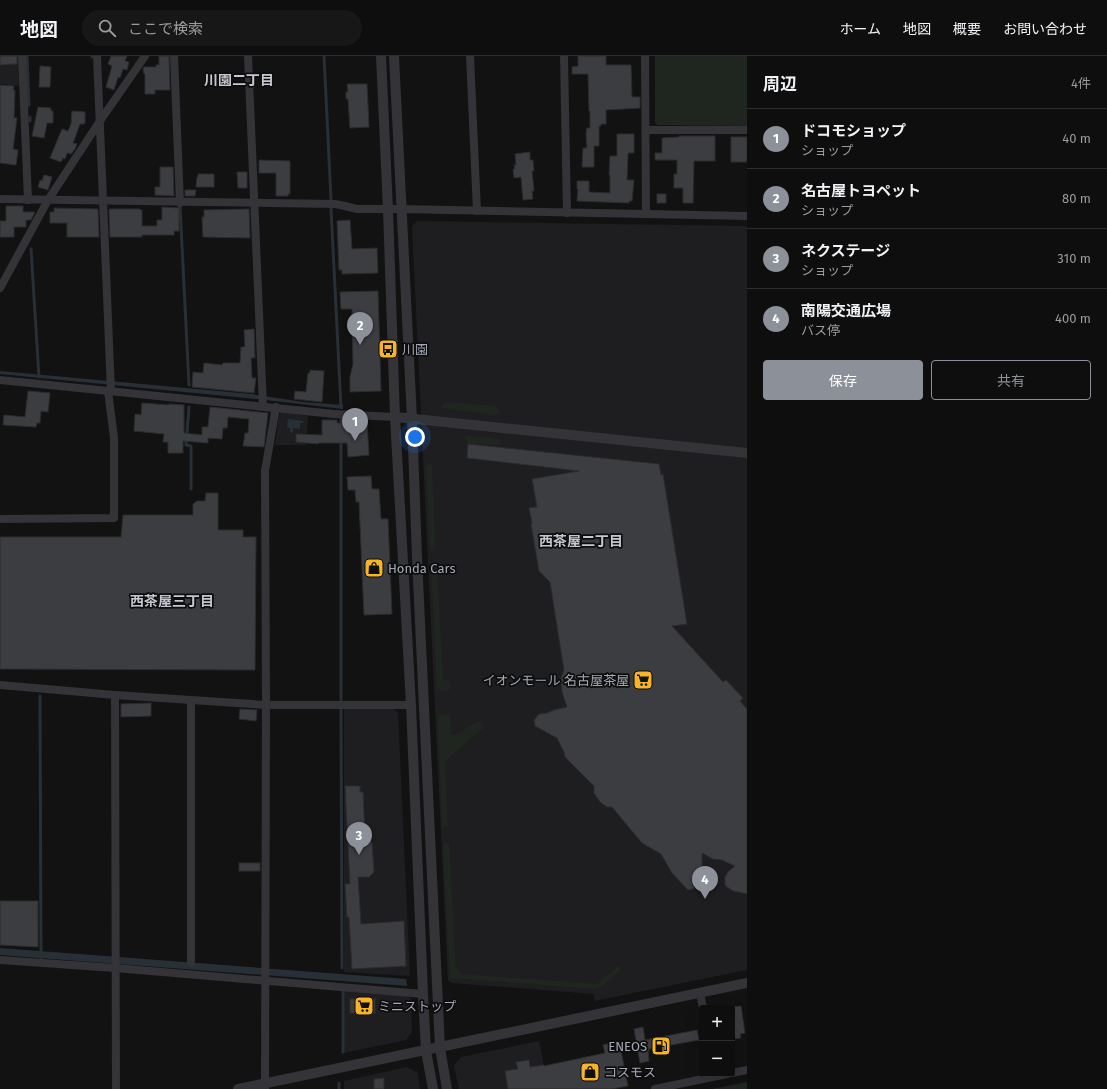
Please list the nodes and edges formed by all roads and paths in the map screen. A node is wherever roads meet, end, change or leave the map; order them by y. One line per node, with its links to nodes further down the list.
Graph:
1 (22, 56): 15 (street)
2 (97, 56): 11 (street)
3 (145, 56): 11 (street)
4 (174, 56): 18 (street)
5 (248, 56): 19 (street)
6 (381, 56): 21 (street)
7 (394, 56): 20 (street)
8 (470, 56): 22 (street)
9 (564, 56): 23 (street)
10 (645, 56): 12 (street)
11 (100, 121): 16 (street); 17 (street)
12 (646, 130): 13 (street); 24 (street)
13 (747, 130)
14 (0, 199): 15 (street)
15 (28, 200): 16 (street)
16 (48, 200): 17 (street); 26 (street)
17 (104, 202): 18 (street); 28 (street)
18 (180, 203): 19 (street)
19 (255, 204): 21 (street); 29 (street)
20 (401, 209): 21 (street); 22 (street); 32 (street)
21 (388, 210): 31 (street)
22 (477, 211): 23 (street)
23 (567, 213): 24 (street)
24 (646, 214): 25 (street)
25 (747, 216)
26 (0, 288)
27 (0, 380): 28 (street)
28 (110, 387): 29 (street); 34 (street)
29 (263, 401): 30 (street)
30 (276, 407): 31 (street); 39 (street)
31 (396, 417): 32 (street); 38 (street)
32 (412, 419): 33 (street); 48 (street)
33 (747, 453)
34 (0, 519)
35 (0, 684): 36 (street)
36 (115, 695): 37 (street); 42 (street)
37 (191, 701): 39 (street); 41 (street)
38 (410, 705): 39 (street); 46 (street)
39 (266, 706): 43 (street)
40 (0, 960): 42 (street)
41 (191, 963)
42 (115, 967): 43 (street); 54 (street)
43 (266, 979): 46 (street); 53 (street)
44 (747, 983): 45 (street)
45 (700, 993): 47 (street); 48 (street)
46 (423, 994): 49 (street)
47 (702, 1005)
48 (440, 1048): 49 (street); 57 (street)
49 (426, 1051): 53 (street); 56 (street)
50 (747, 1070): 51 (street)
51 (735, 1072)
52 (708, 1077): 58 (street)
53 (265, 1086): 55 (street)
54 (116, 1089)
55 (238, 1089)
56 (433, 1089)
57 (447, 1089)
58 (655, 1089)

